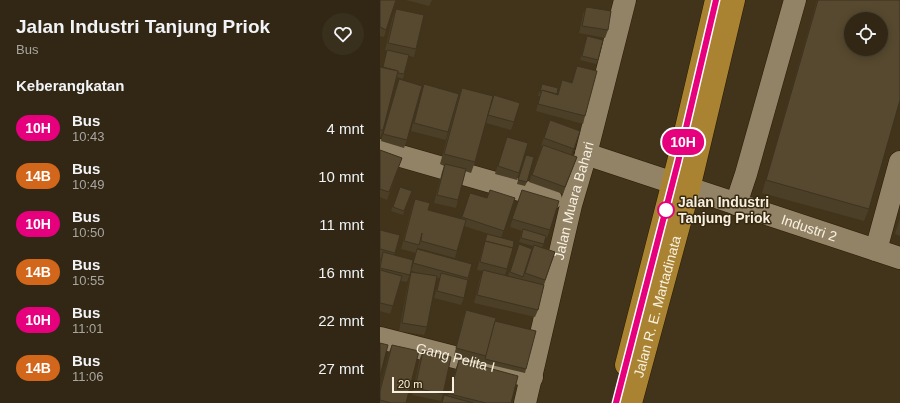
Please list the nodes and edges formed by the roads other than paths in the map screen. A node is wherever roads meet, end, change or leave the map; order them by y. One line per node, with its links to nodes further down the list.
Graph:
1 (625, 0): 6 (street, Jalan Muara Bahari)
2 (716, 0): 8 (highway, Jalan R. E. Martadinata)
3 (734, 0): 8 (highway, Jalan R. E. Martadinata)
4 (795, 0): 9 (street)
5 (380, 150): 10 (street)
6 (586, 154): 8 (street, Industri 2); 10 (street, Jalan Muara Bahari)
7 (900, 162): 11 (street)
8 (681, 186): 9 (street, Industri 2); 16 (highway, Jalan R. E. Martadinata); 17 (highway, Jalan R. E. Martadinata)
9 (736, 204): 11 (street, Industri 2)
10 (571, 205): 14 (street, Jalan Muara Bahari)
11 (876, 250): 12 (street, Industri 2)
12 (900, 258)
13 (380, 338): 14 (street, Gang Pelita I)
14 (532, 377): 15 (street, Jalan Muara Bahari)
15 (525, 403)
16 (616, 403)
17 (631, 403)

